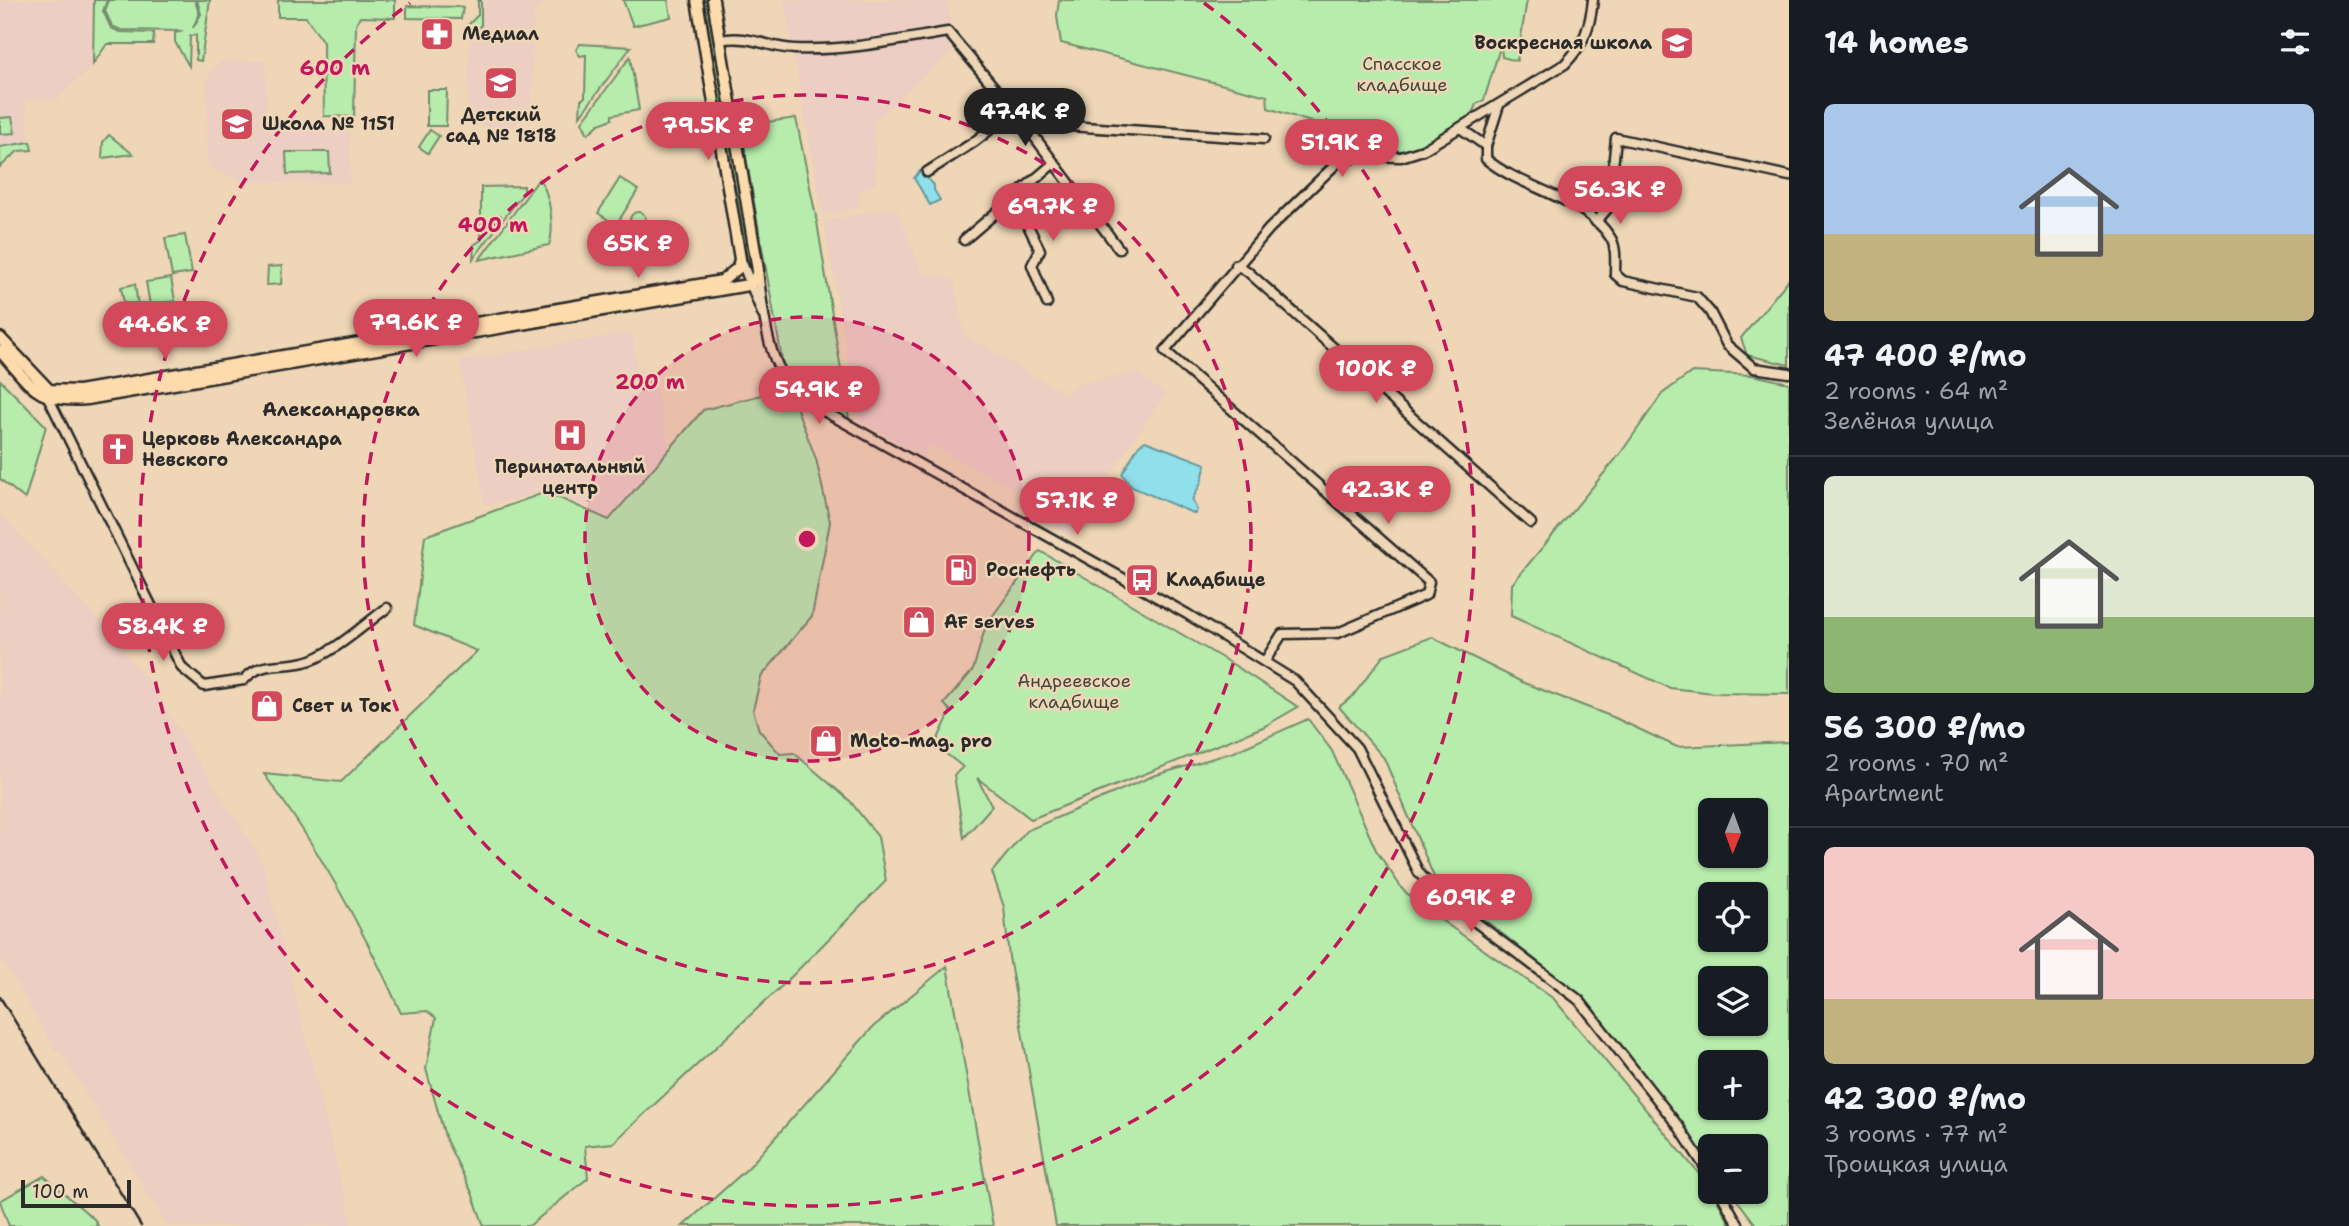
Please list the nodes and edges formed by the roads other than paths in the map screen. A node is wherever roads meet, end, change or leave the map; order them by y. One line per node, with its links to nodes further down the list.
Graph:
1 (697, 0): 18 (main road)
2 (713, 0): 4 (main road)
3 (1593, 0): 5 (street)
4 (720, 40): 6 (street); 20 (main road)
5 (1499, 105): 8 (street); 10 (street)
6 (1014, 111): 7 (street); 12 (street)
7 (1024, 123): 9 (street); 11 (street)
8 (1461, 128): 10 (street); 19 (street)
9 (1264, 139)
10 (1486, 146): 15 (street)
11 (1054, 163): 14 (street); 17 (street)
12 (927, 172)
13 (1789, 176): 15 (street)
14 (1014, 197): 16 (street); 23 (street)
15 (1596, 222): 27 (street)
16 (964, 240)
17 (1119, 249)
18 (740, 259): 20 (street); 21 (main road)
19 (1236, 265): 30 (street); 32 (street)
20 (753, 279): 21 (main road); 22 (street); 24 (street)
21 (725, 285): 22 (street); 28 (main road); 28 (main road)
22 (756, 301): 24 (street)
23 (1047, 303)
24 (766, 322): 32 (street)
25 (0, 338): 28 (main road)
26 (0, 351): 28 (main road)
27 (1789, 373)
28 (54, 395): 29 (street); 29 (street)
29 (57, 413): 31 (street)
30 (1531, 523)
31 (387, 608)
32 (1265, 661): 33 (street)
33 (1698, 1157)
34 (1727, 1204): 35 (street)
35 (1739, 1226)

